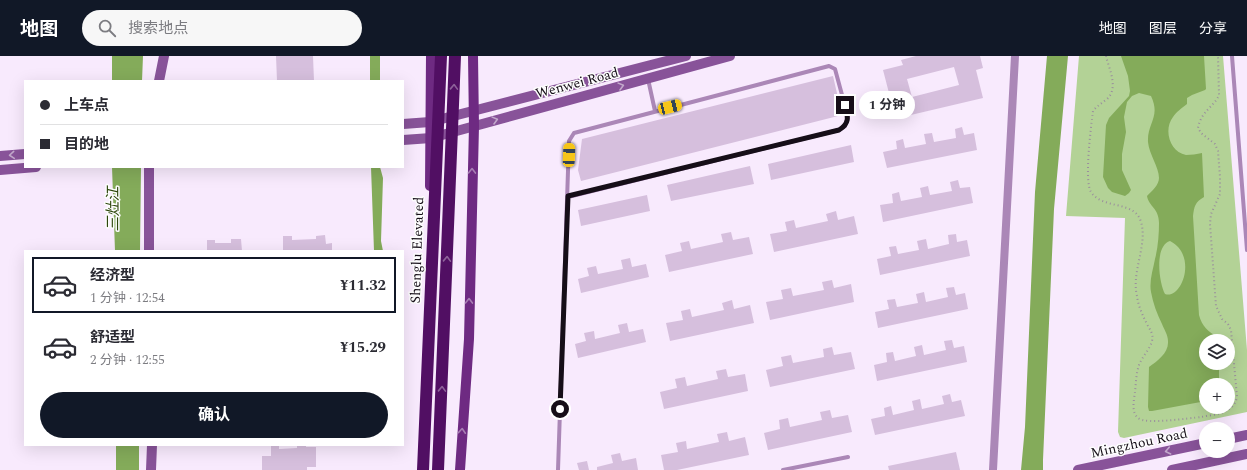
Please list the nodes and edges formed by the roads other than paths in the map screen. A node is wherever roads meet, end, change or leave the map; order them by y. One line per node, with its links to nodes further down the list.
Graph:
1 (164, 56): 11 (main road)
2 (431, 56): 14 (main road)
3 (441, 56): 34 (highway, Shenglu Elevated, bridge)
4 (455, 56): 35 (highway, one-way to 4, bridge)
5 (473, 56): 12 (main road)
6 (686, 56): 12 (main road, Wenwei Road)
7 (730, 56): 10 (main road, Wenwei Road)
8 (1015, 56): 39 (street)
9 (1232, 56): 26 (lane)
10 (648, 78): 13 (lane); 16 (main road, Wenwei Road, one-way to 10)
11 (159, 80)
12 (473, 111): 14 (main road, Wenwei Road); 16 (main road)
13 (655, 111): 24 (lane); 24 (lane)
14 (430, 122): 15 (main road, Wenwei Road); 17 (main road)
15 (404, 124)
16 (474, 126): 17 (main road, Wenwei Road); 36 (main road, one-way to 16)
17 (431, 138): 18 (main road, Wenwei Road); 34 (main road)
18 (404, 140)
19 (24, 154): 20 (main road, one-way to 20)
20 (0, 156)
21 (24, 168): 23 (main road)
22 (149, 168): 25 (main road)
23 (0, 170)
24 (568, 196): 37 (lane)
25 (149, 250)
26 (1247, 250)
27 (1247, 435): 28 (main road)
28 (1235, 438)
29 (1199, 444): 40 (main road, Mingzhou Road, one-way to 40)
30 (152, 446): 33 (main road)
31 (1247, 454): 41 (main road)
32 (848, 457): 38 (lane)
33 (152, 470)
34 (424, 470)
35 (438, 470)
36 (460, 470)
37 (558, 470)
38 (783, 470)
39 (993, 470)
40 (1078, 470)
41 (1172, 470)

